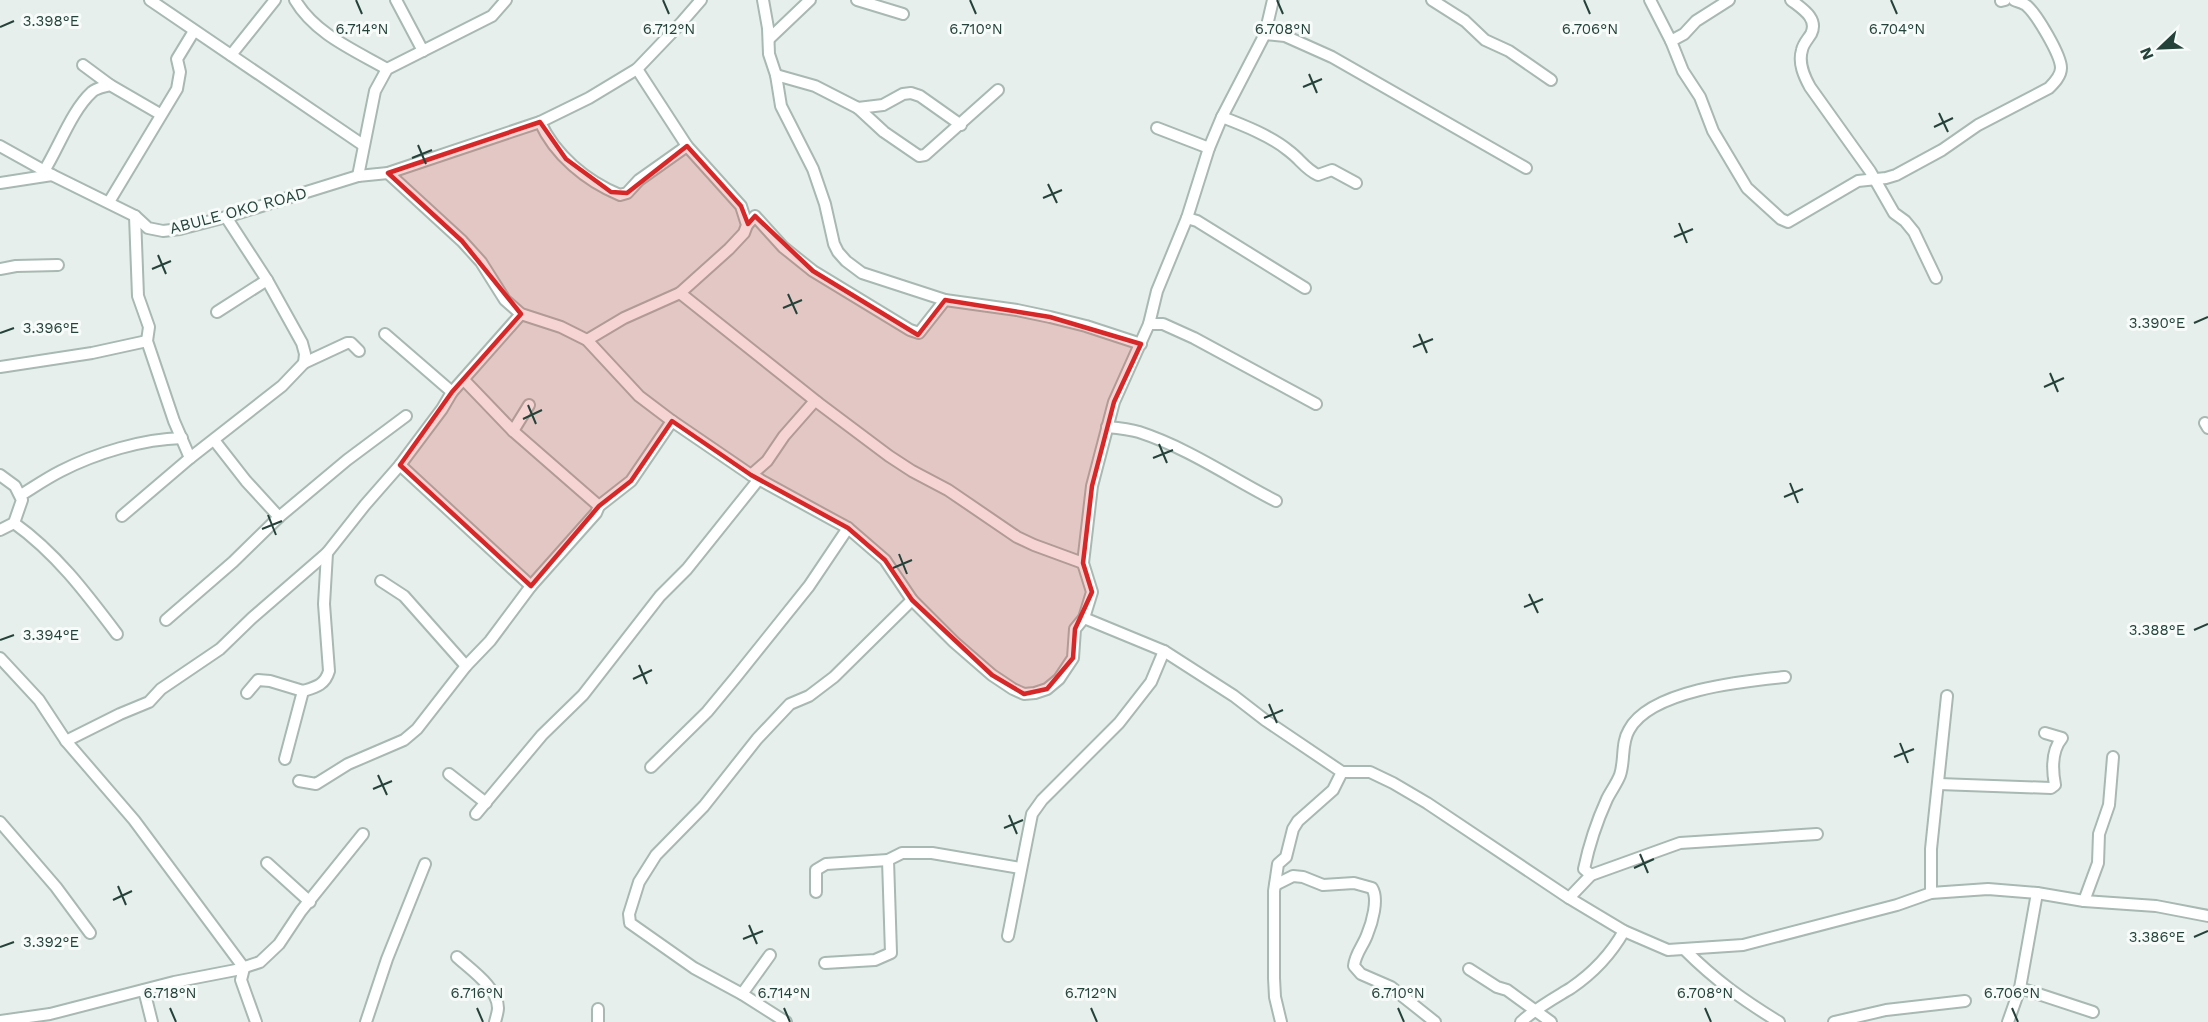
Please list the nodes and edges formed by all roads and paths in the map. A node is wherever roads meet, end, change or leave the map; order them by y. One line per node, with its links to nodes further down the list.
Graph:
1 (150, 0): 17 (street)
2 (275, 0): 22 (street)
3 (295, 0): 24 (street)
4 (396, 0): 21 (street)
5 (506, 0): 21 (street)
6 (701, 0): 25 (street, ABULE OKO ROAD)
7 (763, 0): 19 (street)
8 (810, 0): 19 (street)
9 (857, 0): 16 (street)
10 (1274, 0): 18 (street)
11 (1432, 0): 27 (street)
12 (1650, 0): 20 (street)
13 (1729, 0): 20 (street)
14 (1791, 0): 44 (street)
15 (2014, 0): 44 (street)
16 (903, 14)
17 (194, 31): 22 (street); 31 (street)
18 (1265, 33): 32 (street); 40 (street)
19 (769, 39): 26 (street)
20 (1671, 41): 44 (street)
21 (423, 51): 24 (street)
22 (231, 55): 36 (street)
23 (83, 65): 28 (street)
24 (387, 69): 36 (street)
25 (638, 69): 33 (street, ABULE OKO ROAD); 38 (street)
26 (776, 75): 30 (street); 58 (street)
27 (1551, 80)
28 (110, 86): 31 (street); 41 (street)
29 (998, 90): 34 (street)
30 (858, 108): 34 (street); 34 (street)
31 (160, 114): 47 (street)
32 (1222, 117): 39 (street); 46 (street)
33 (540, 122): 38 (street); 42 (street, ABULE OKO ROAD)
34 (961, 125)
35 (1157, 128): 39 (street)
36 (363, 145): 43 (street)
37 (0, 146): 41 (street, ABULE OKO ROAD)
38 (687, 146): 51 (street)
39 (1209, 148): 50 (street)
40 (1526, 168)
41 (48, 173): 45 (street); 47 (street, ABULE OKO ROAD)
42 (388, 173): 43 (street, ABULE OKO ROAD); 60 (street)
43 (358, 177): 49 (street, ABULE OKO ROAD)
44 (1874, 179): 54 (street)
45 (0, 183)
46 (1356, 183)
47 (109, 202): 48 (street, ABULE OKO ROAD)
48 (135, 216): 49 (street, ABULE OKO ROAD); 64 (street)
49 (226, 217): 55 (street)
50 (1187, 218): 56 (street); 61 (street)
51 (747, 225): 57 (street); 58 (street)
52 (58, 265): 53 (street)
53 (0, 269)
54 (1936, 278)
55 (267, 280): 59 (street); 67 (street)
56 (1305, 288)
57 (680, 293): 63 (street); 71 (street)
58 (945, 300): 65 (street)
59 (217, 312)
60 (521, 314): 63 (street); 69 (street)
61 (1149, 324): 65 (street); 73 (street)
62 (385, 334): 70 (street)
63 (587, 340): 75 (street)
64 (147, 341): 68 (street); 78 (street)
65 (1141, 344): 76 (street)
66 (359, 351): 67 (street)
67 (304, 363): 79 (street)
68 (0, 367)
69 (464, 380): 70 (street); 77 (street)
70 (452, 392): 81 (street)
71 (817, 402): 83 (street); 93 (street)
72 (529, 405): 77 (street)
73 (1316, 405)
74 (406, 416): 88 (street)
75 (672, 421): 83 (street); 86 (street)
76 (1107, 427): 85 (street); 93 (street)
77 (513, 430): 86 (street)
78 (182, 438): 80 (street); 84 (street)
79 (214, 440): 80 (street); 88 (street)
80 (190, 458): 87 (street)
81 (400, 465): 92 (street); 95 (street)
82 (0, 475): 84 (street)
83 (755, 477): 90 (street); 116 (street)
84 (21, 495): 89 (street)
85 (1276, 501)
86 (599, 506): 95 (street)
87 (122, 516)
88 (279, 517): 98 (street)
89 (14, 523): 91 (street); 99 (street)
90 (848, 528): 96 (street); 111 (street)
91 (0, 530)
92 (327, 553): 104 (street); 108 (street)
93 (1083, 563): 97 (street)
94 (381, 581): 102 (street)
95 (531, 586): 102 (street)
96 (912, 600): 97 (street); 145 (street)
97 (1084, 618): 100 (street)
98 (166, 620)
99 (117, 634)
100 (1164, 651): 112 (street); 124 (street)
101 (0, 658): 108 (street)
102 (466, 666): 114 (street)
103 (1785, 677): 125 (street)
104 (303, 691): 105 (street); 110 (street)
105 (247, 693)
106 (1947, 696): 115 (street)
107 (2045, 733): 115 (street)
108 (66, 741): 141 (street)
109 (2113, 757): 131 (street)
110 (285, 759)
111 (651, 767)
112 (1342, 772): 126 (street); 130 (street)
113 (448, 774): 116 (street)
114 (299, 781)
115 (1939, 784): 128 (street)
116 (486, 803): 117 (street)
117 (477, 814)
118 (0, 822): 135 (street)
119 (363, 834): 132 (street)
120 (1817, 834): 125 (street)
121 (888, 860): 124 (street); 127 (street); 140 (street)
122 (267, 863): 132 (street)
123 (426, 864): 154 (street)
124 (1020, 868): 136 (street)
125 (1591, 875): 130 (street)
126 (1275, 885): 158 (street); 159 (street)
127 (816, 892)
128 (1930, 893): 129 (street); 137 (street)
129 (2037, 893): 131 (street); 143 (street)
130 (1569, 898): 134 (street)
131 (2084, 901): 133 (street)
132 (310, 902): 141 (street)
133 (2208, 916)
134 (1624, 931): 137 (street); 148 (street)
135 (90, 933)
136 (1008, 936)
137 (1685, 950): 162 (street)
138 (770, 955): 145 (street)
139 (457, 957): 155 (street)
140 (825, 963)
141 (244, 968): 144 (street); 153 (street)
142 (1469, 969): 148 (street)
143 (2020, 988): 149 (street); 164 (street)
144 (144, 990): 150 (street); 152 (street)
145 (742, 994): 157 (street)
146 (1965, 1001): 163 (street)
147 (598, 1009): 156 (street)
148 (1534, 1010): 160 (street); 161 (street)
149 (2093, 1012)
150 (50, 1018): 151 (street)
151 (0, 1021)
152 (152, 1022)
153 (256, 1022)
154 (366, 1022)
155 (495, 1022)
156 (598, 1022)
157 (786, 1022)
158 (1281, 1022)
159 (1435, 1022)
160 (1521, 1022)
161 (1551, 1022)
162 (1779, 1022)
163 (1834, 1022)
164 (2008, 1022)

